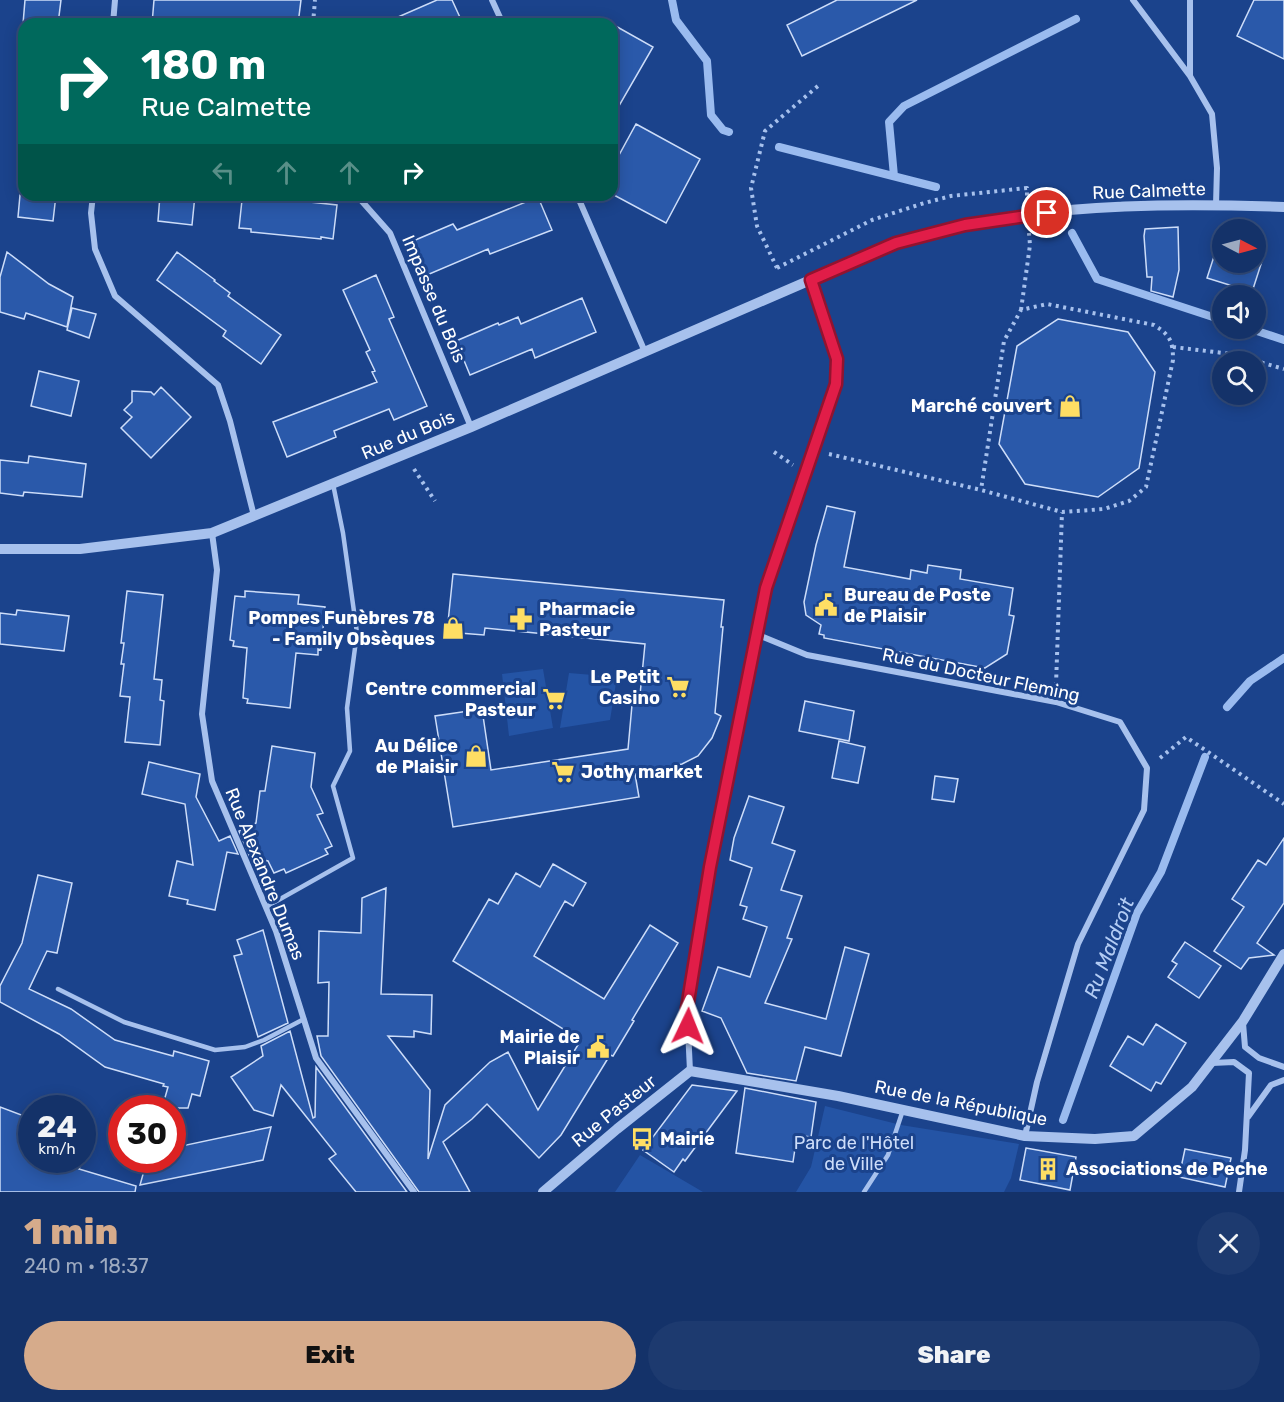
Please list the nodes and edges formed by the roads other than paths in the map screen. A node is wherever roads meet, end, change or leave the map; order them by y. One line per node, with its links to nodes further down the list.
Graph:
1 (115, 0): 5 (street)
2 (492, 0): 6 (street)
3 (1134, 0): 7 (street)
4 (1190, 0): 7 (street)
5 (113, 18)
6 (500, 18)
7 (1190, 76): 11 (street)
8 (92, 201): 17 (street)
9 (362, 201): 15 (street, Impasse du Bois)
10 (580, 201): 14 (street)
11 (1216, 205): 12 (street, Rue Calmette); 13 (street, Rue Calmette)
12 (1284, 207)
13 (811, 280): 14 (street, Rue du Bois); 20 (street)
14 (645, 352): 15 (street, Rue du Bois)
15 (471, 427): 16 (street, Rue du Bois)
16 (333, 484): 17 (street, Rue du Bois); 21 (lane)
17 (254, 517): 18 (street, Rue du Bois)
18 (212, 533): 19 (street, Rue du Bois); 21 (street, Rue Alexandre Dumas)
19 (0, 549)
20 (756, 634): 28 (street); 32 (street, Rue du Docteur Fleming)
21 (266, 907): 24 (street, Rue Alexandre Dumas)
22 (1284, 954): 25 (street, Rue de la République)
23 (58, 989): 24 (lane)
24 (304, 1019): 33 (street, Rue Alexandre Dumas)
25 (1242, 1021): 26 (street, Rue de la République); 27 (street)
26 (1211, 1063): 31 (street); 32 (street, Rue de la République)
27 (1284, 1067)
28 (690, 1071): 30 (street, Rue de la République); 34 (street, Rue Pasteur)
29 (1284, 1080): 31 (street)
30 (903, 1110): 32 (street, Rue de la République); 35 (lane)
31 (1246, 1119): 36 (street)
32 (1025, 1136)
33 (414, 1192)
34 (543, 1192)
35 (864, 1192)
36 (1239, 1192)

